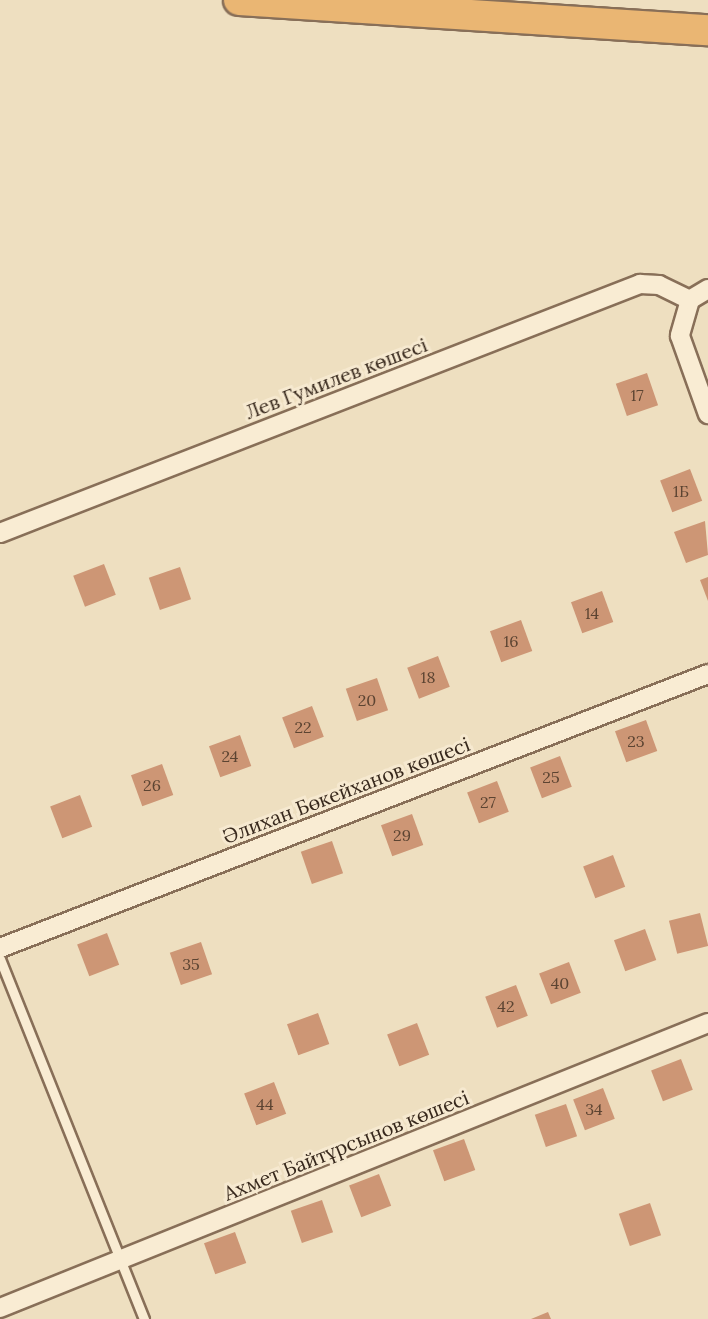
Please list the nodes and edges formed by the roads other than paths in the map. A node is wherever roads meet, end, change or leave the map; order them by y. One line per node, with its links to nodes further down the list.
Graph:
1 (239, 0): 2 (highway)
2 (708, 30)
3 (708, 289): 4 (street)
4 (690, 300): 5 (street); 6 (street, Лев Гумилев көшесі)
5 (708, 414)
6 (0, 533)
7 (708, 674): 8 (street, Әлихан Бөкейханов көшесі)
8 (0, 948)
9 (0, 959): 11 (lane)
10 (708, 1023): 11 (street, Ахмет Байтұрсынов көшесі)
11 (120, 1260): 12 (street, Ахмет Байтұрсынов көшесі); 13 (lane)
12 (0, 1308)
13 (144, 1319)

